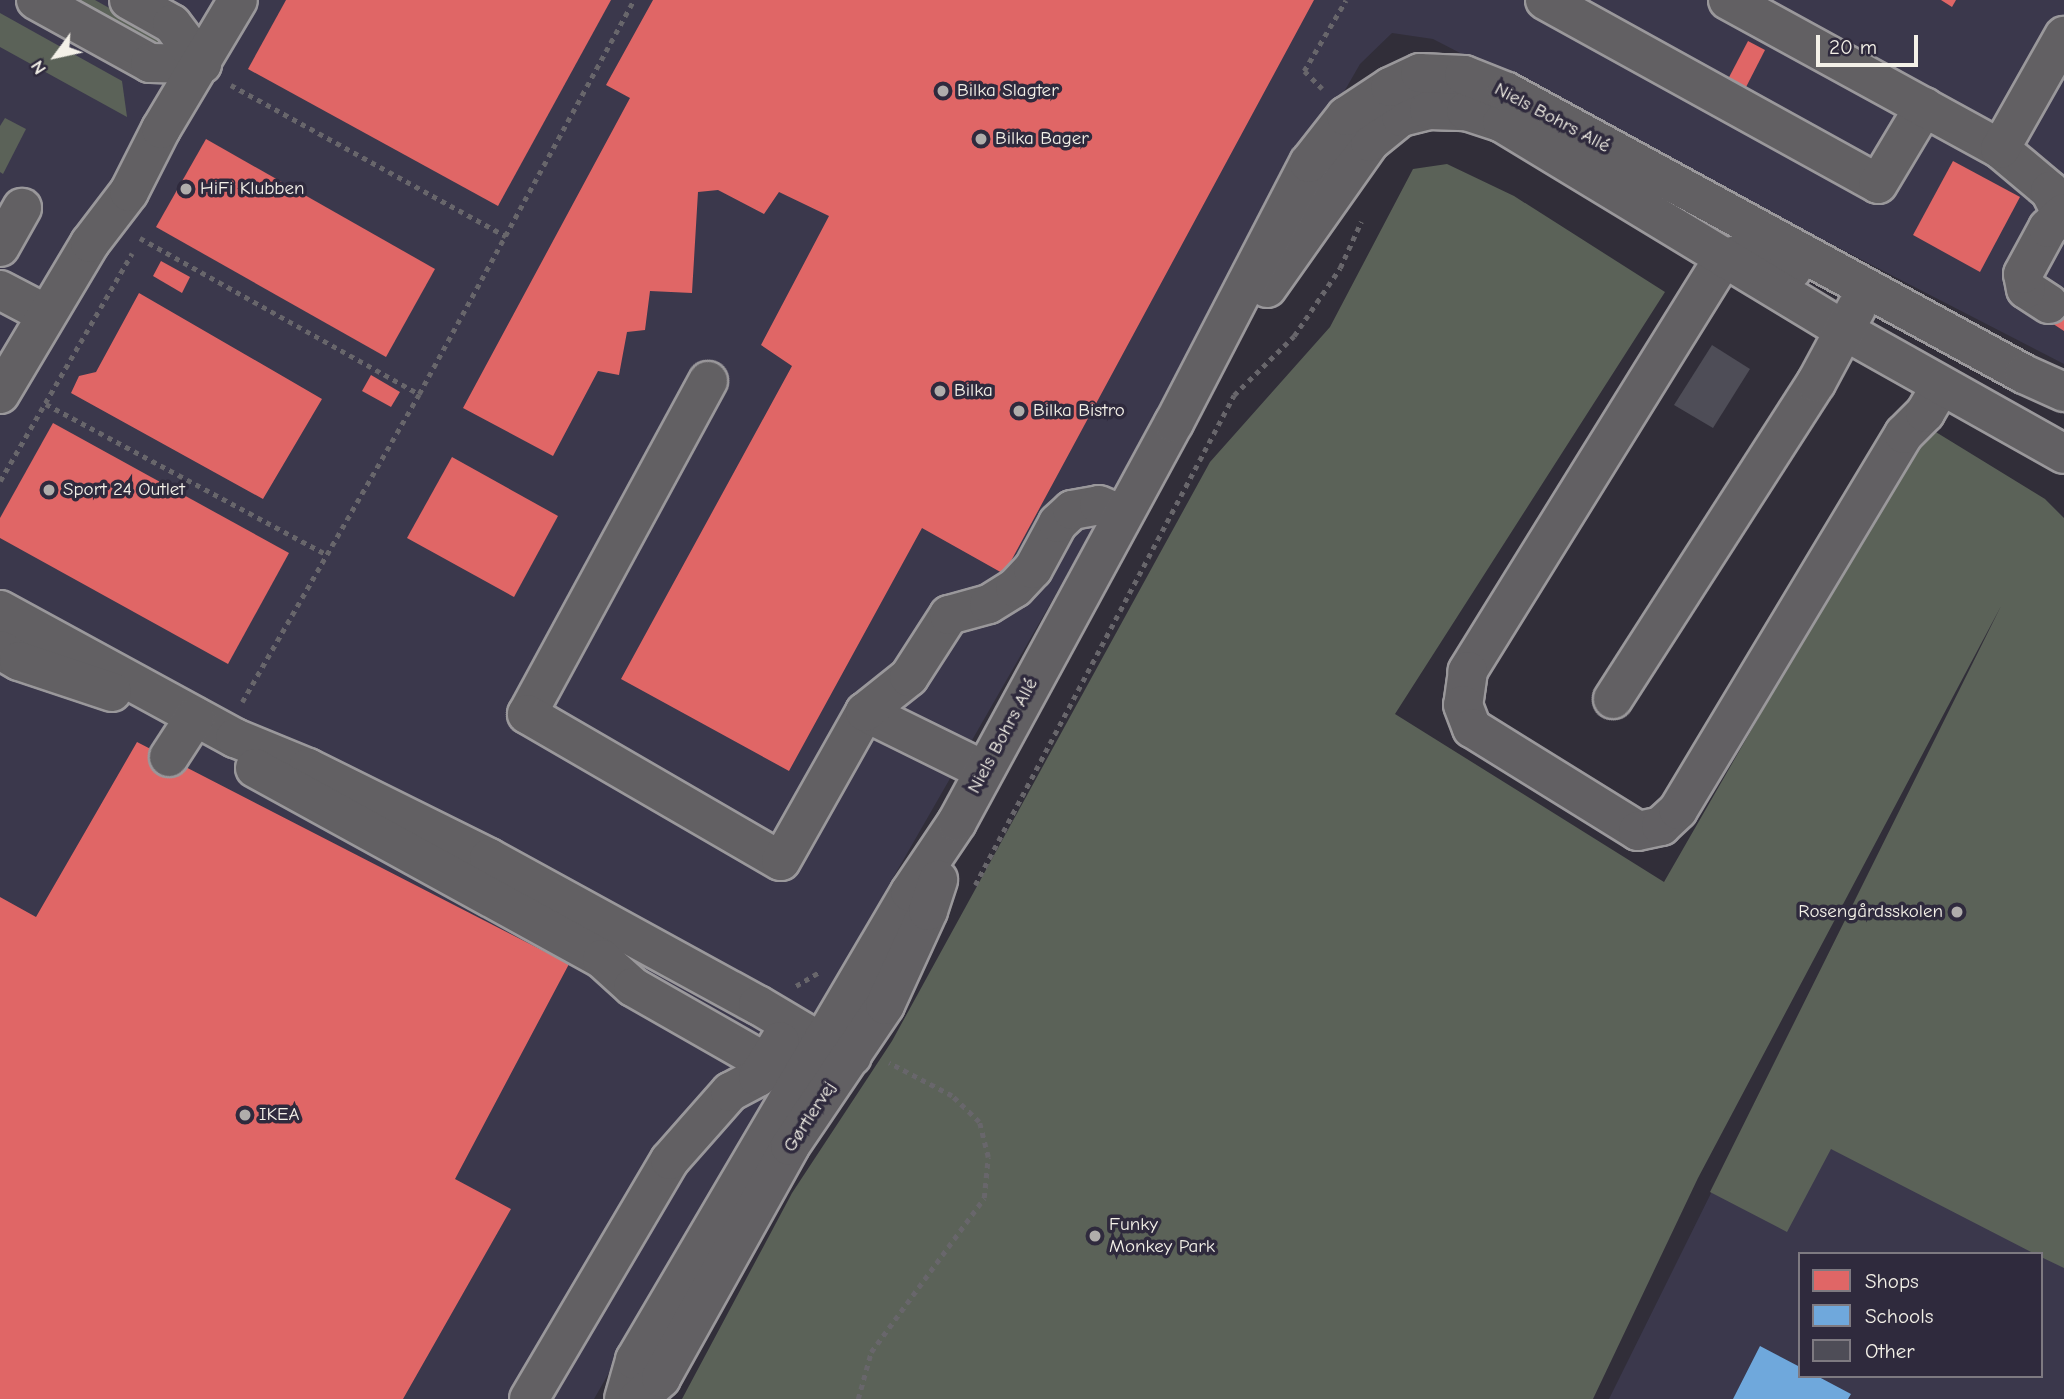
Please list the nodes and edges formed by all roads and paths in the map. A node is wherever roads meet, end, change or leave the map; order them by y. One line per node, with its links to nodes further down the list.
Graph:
1 (36, 0): 9 (street)
2 (129, 0): 9 (street)
3 (238, 0): 9 (street)
4 (634, 0): 16 (path)
5 (1346, 0): 10 (path)
6 (1545, 0): 11 (street)
7 (1728, 0): 11 (street)
8 (2064, 36): 12 (street)
9 (202, 64): 16 (path); 22 (street)
10 (1328, 97)
11 (1924, 107): 12 (street)
12 (2000, 149): 15 (street)
13 (22, 208): 18 (street)
14 (1366, 212): 42 (path)
15 (2063, 216): 21 (street)
16 (506, 236): 29 (path)
17 (141, 238): 29 (path)
18 (0, 247)
19 (1723, 259): 23 (street, Niels Bohrs Allé); 26 (street); 31 (street, Niels Bohrs Allé)
20 (0, 290): 22 (street)
21 (2049, 304)
22 (46, 314): 28 (street)
23 (1852, 318): 24 (street); 26 (street, Niels Bohrs Allé); 37 (street)
24 (2024, 374): 27 (street, Niels Bohrs Allé); 31 (street, Niels Bohrs Allé)
25 (708, 381): 39 (street)
26 (1941, 387): 32 (street, Niels Bohrs Allé)
27 (2064, 392)
28 (0, 394)
29 (419, 394): 34 (path)
30 (46, 404): 34 (path)
31 (1174, 423): 33 (street, Niels Bohrs Allé)
32 (2064, 454)
33 (1123, 515): 39 (street); 41 (street, Niels Bohrs Allé)
34 (326, 554): 38 (path)
35 (0, 610): 40 (street)
36 (0, 650): 40 (street)
37 (1613, 699)
38 (240, 705)
39 (865, 712): 41 (street)
40 (183, 734): 43 (street); 44 (street)
41 (983, 770): 43 (street, Niels Bohrs Allé)
42 (970, 893)
43 (835, 1045): 44 (street, Gørtlervej); 48 (path)
44 (796, 1080): 45 (street); 46 (street, Gørtlervej); 47 (street, Gørtlervej)
45 (529, 1399)
46 (624, 1399)
47 (638, 1399)
48 (858, 1399)

